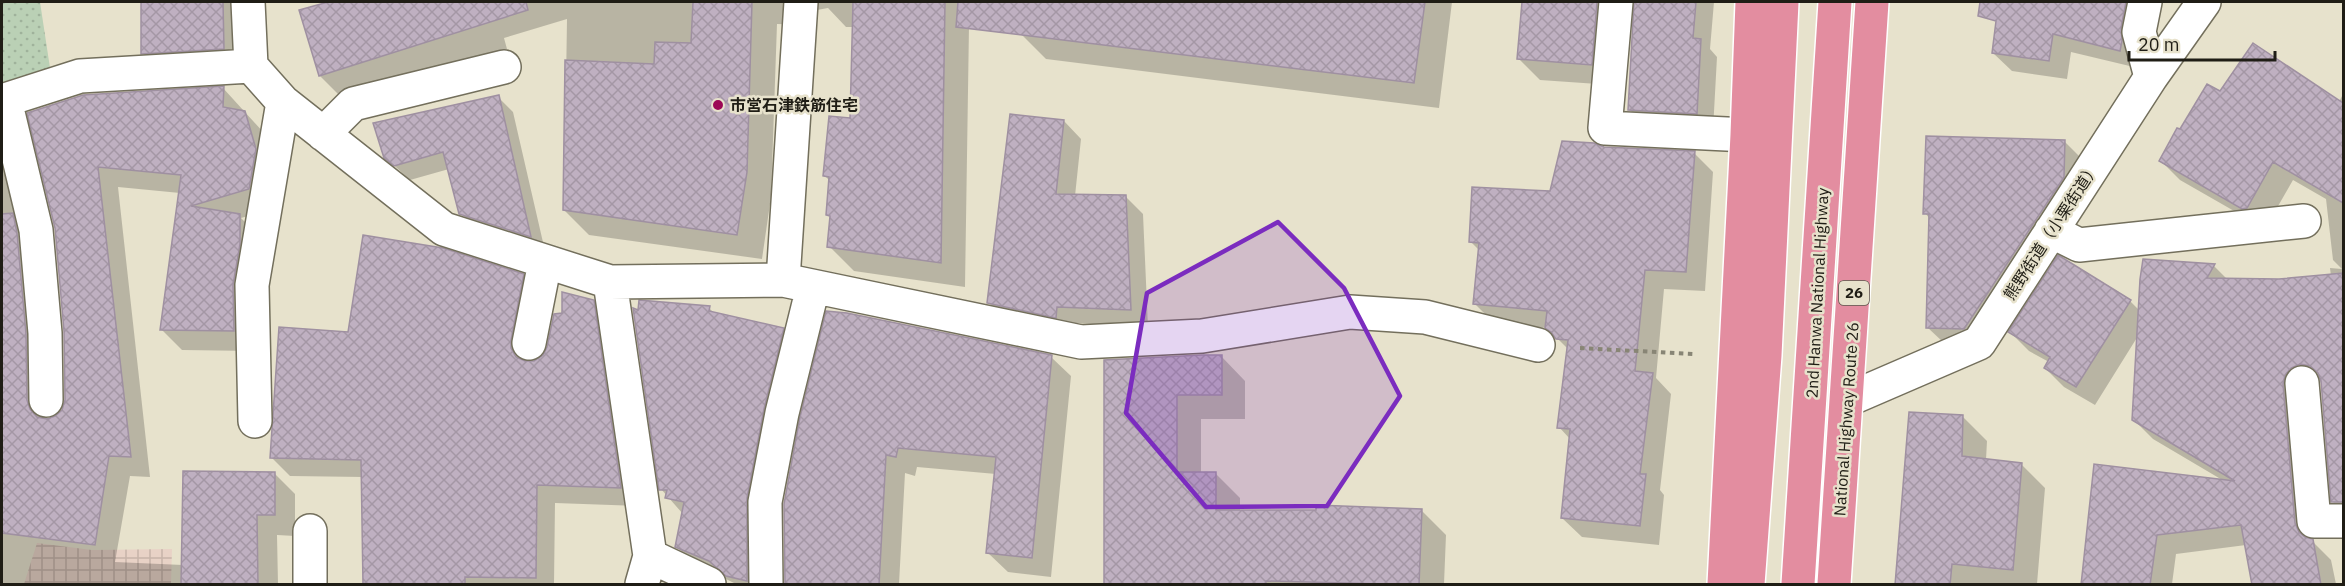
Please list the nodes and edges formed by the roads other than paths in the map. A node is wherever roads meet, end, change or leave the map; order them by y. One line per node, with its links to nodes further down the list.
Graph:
1 (248, 2): 10 (street)
2 (801, 2): 20 (street)
3 (1616, 2): 15 (street)
4 (1752, 2): 15 (highway)
5 (1782, 2): 34 (highway)
6 (1835, 2): 35 (highway, 2nd Hanwa National Highway / 26)
7 (1872, 2): 25 (highway, National Highway Route 26 / 26)
8 (2145, 2): 12 (street)
9 (2204, 2): 12 (street, 熊野街道（小栗街道）)
10 (251, 66): 13 (street); 24 (street)
11 (504, 67): 14 (street)
12 (2151, 77): 17 (street, 熊野街道（小栗街道）)
13 (283, 102): 14 (street); 26 (street)
14 (323, 134): 18 (street)
15 (1747, 135): 33 (highway)
16 (2304, 221): 17 (street)
17 (2051, 231): 25 (street, 熊野街道（小栗街道）)
18 (545, 262): 19 (street); 21 (street)
19 (610, 282): 20 (street); 29 (street)
20 (798, 284): 22 (street); 32 (street)
21 (529, 343)
22 (1538, 345)
23 (2302, 383): 27 (street)
24 (46, 400)
25 (1847, 400): 36 (highway, National Highway Route 26 / 26)
26 (255, 422)
27 (2343, 521)
28 (310, 531): 30 (street)
29 (646, 570): 31 (street)
30 (310, 585)
31 (709, 585)
32 (766, 585)
33 (1724, 585)
34 (1748, 585)
35 (1798, 585)
36 (1834, 585)

